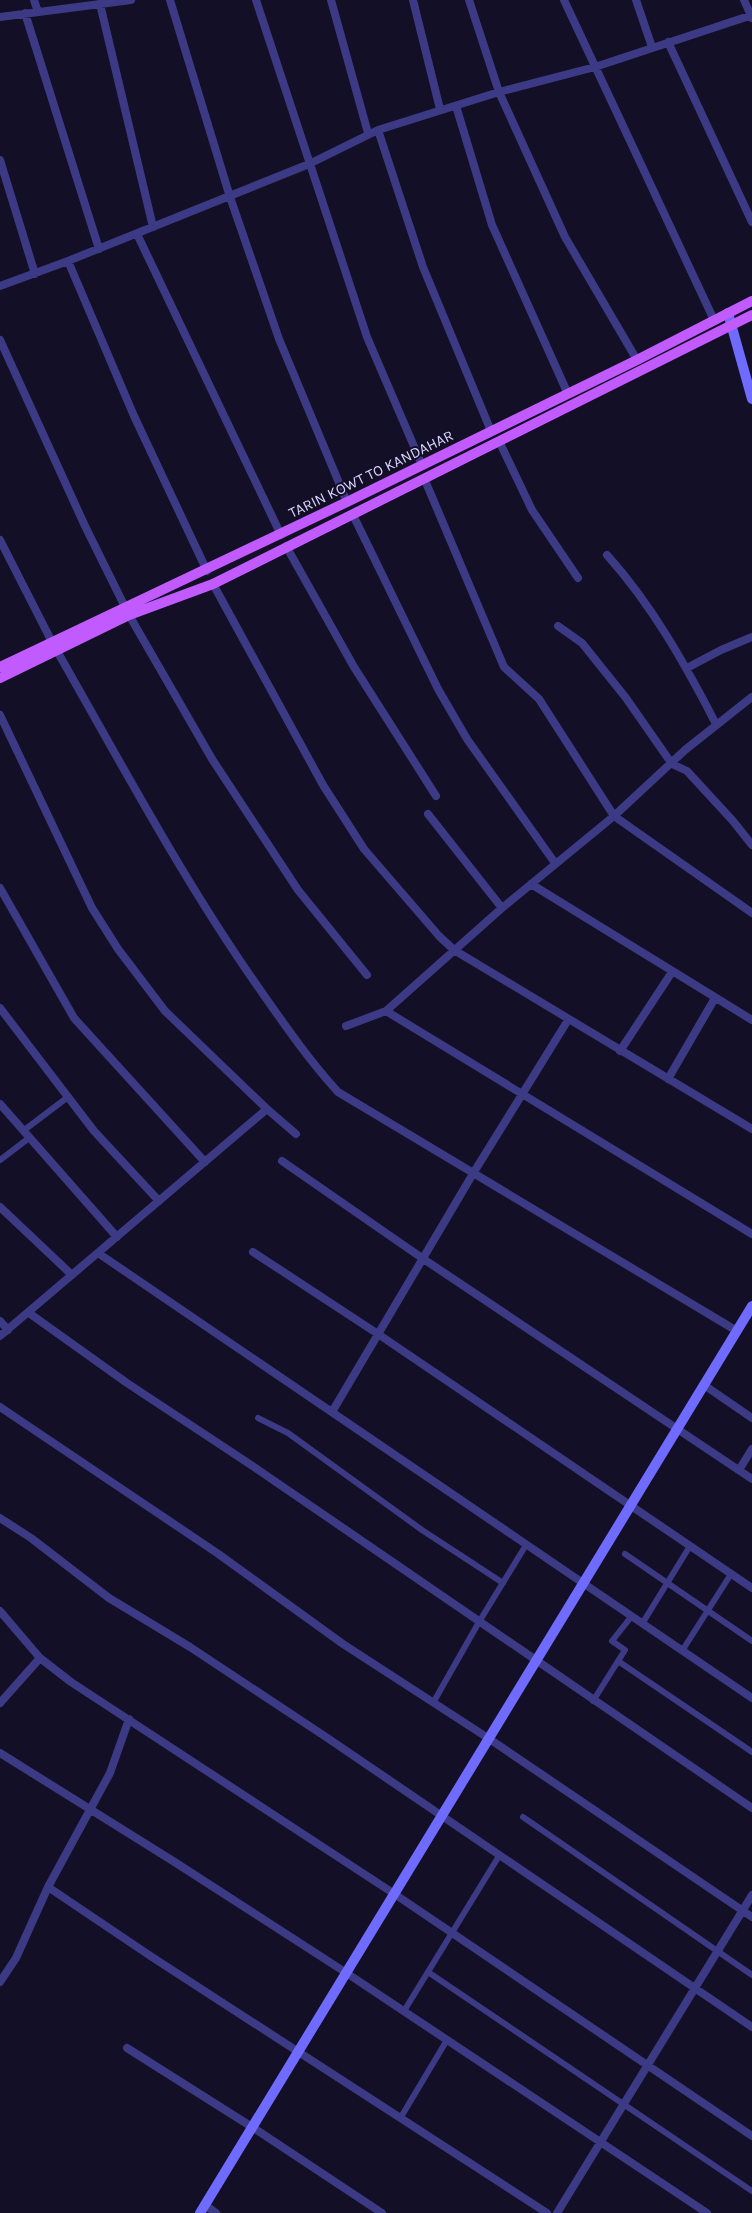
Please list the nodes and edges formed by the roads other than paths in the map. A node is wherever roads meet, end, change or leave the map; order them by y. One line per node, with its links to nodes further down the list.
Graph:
1 (34, 0): 12 (street)
2 (127, 0): 11 (street)
3 (170, 0): 26 (street)
4 (256, 0): 25 (street)
5 (331, 0): 23 (street)
6 (413, 0): 21 (street)
7 (469, 0): 19 (street)
8 (564, 0): 18 (street)
9 (636, 0): 17 (street)
10 (744, 0): 15 (street)
11 (100, 4): 12 (street); 28 (street)
12 (38, 12): 13 (street)
13 (25, 13): 14 (street); 30 (street)
14 (0, 16)
15 (752, 16): 16 (street)
16 (668, 42): 17 (street); 27 (street)
17 (652, 47): 18 (street)
18 (594, 67): 19 (street); 37 (street)
19 (499, 92): 20 (street); 40 (street)
20 (456, 106): 21 (street); 42 (street)
21 (440, 109): 22 (street)
22 (378, 130): 23 (street); 45 (street)
23 (368, 134): 25 (street)
24 (0, 160): 32 (street)
25 (309, 164): 26 (street); 47 (street)
26 (230, 197): 28 (street); 49 (street)
27 (752, 222)
28 (153, 227): 29 (street)
29 (137, 234): 30 (street); 51 (street)
30 (99, 249): 31 (street)
31 (68, 261): 32 (street); 55 (street)
32 (35, 274): 33 (street)
33 (0, 286)
34 (752, 301): 35 (main road, TARIN KOWT TO KANDAHAR)
35 (728, 313): 37 (main road, TARIN KOWT TO KANDAHAR); 38 (main road)
36 (752, 315): 38 (main road, TARIN KOWT TO KANDAHAR)
37 (714, 320): 40 (main road, TARIN KOWT TO KANDAHAR)
38 (733, 325): 43 (main road, TARIN KOWT TO KANDAHAR); 44 (main road)
39 (0, 340): 58 (street)
40 (637, 360): 41 (main road, TARIN KOWT TO KANDAHAR)
41 (583, 387): 42 (main road, TARIN KOWT TO KANDAHAR); 43 (main road)
42 (568, 394): 45 (main road, TARIN KOWT TO KANDAHAR)
43 (588, 396): 46 (main road, TARIN KOWT TO KANDAHAR)
44 (752, 399)
45 (491, 431): 47 (main road, TARIN KOWT TO KANDAHAR)
46 (499, 442): 48 (main road, TARIN KOWT TO KANDAHAR); 56 (street)
47 (422, 465): 49 (main road, TARIN KOWT TO KANDAHAR)
48 (424, 478): 50 (main road, TARIN KOWT TO KANDAHAR); 71 (street)
49 (348, 502): 51 (main road, TARIN KOWT TO KANDAHAR)
50 (353, 515): 53 (main road, TARIN KOWT TO KANDAHAR); 73 (street)
51 (280, 535): 55 (main road, TARIN KOWT TO KANDAHAR)
52 (0, 540): 61 (street)
53 (286, 546): 57 (main road, TARIN KOWT TO KANDAHAR); 69 (street)
54 (607, 555): 63 (street)
55 (206, 571): 57 (main road); 58 (main road, TARIN KOWT TO KANDAHAR)
56 (578, 578)
57 (213, 584): 58 (main road, TARIN KOWT TO KANDAHAR); 78 (street)
58 (127, 611): 61 (main road, TARIN KOWT TO KANDAHAR); 80 (street)
59 (558, 626): 68 (street)
60 (752, 637): 63 (street)
61 (55, 647): 62 (main road, TARIN KOWT TO KANDAHAR); 64 (main road, TARIN KOWT TO KANDAHAR); 99 (street)
62 (0, 667)
63 (687, 668): 67 (street)
64 (0, 678)
65 (752, 697): 67 (street)
66 (0, 715): 92 (street)
67 (716, 724): 68 (street)
68 (672, 764): 71 (street); 72 (street)
69 (436, 796)
70 (428, 814): 76 (street)
71 (614, 816): 73 (street); 77 (street)
72 (752, 845)
73 (555, 863): 74 (street)
74 (531, 884): 76 (street); 79 (street)
75 (0, 888): 98 (street)
76 (502, 908): 78 (street)
77 (752, 913)
78 (454, 950): 83 (street); 84 (street)
79 (672, 972): 81 (street); 87 (street)
80 (367, 975)
81 (714, 998): 85 (street); 88 (street)
82 (0, 1008): 90 (street)
83 (386, 1011): 86 (street); 89 (street)
84 (568, 1020): 87 (street); 89 (street)
85 (752, 1020)
86 (346, 1026)
87 (620, 1051): 88 (street)
88 (668, 1079): 93 (street)
89 (523, 1095): 99 (street); 102 (street)
90 (68, 1097): 95 (street); 100 (street)
91 (0, 1104): 95 (street)
92 (267, 1109): 94 (street); 98 (street)
93 (752, 1129)
94 (296, 1134)
95 (26, 1135): 96 (street); 103 (street)
96 (0, 1160)
97 (282, 1161): 106 (street)
98 (205, 1162): 100 (street)
99 (474, 1172): 106 (street); 112 (street)
100 (159, 1201): 103 (street)
101 (0, 1207): 107 (street)
102 (752, 1234)
103 (117, 1237): 105 (street)
104 (253, 1252): 113 (street)
105 (98, 1253): 107 (street); 117 (street)
106 (422, 1258): 113 (street); 120 (street)
107 (72, 1275): 109 (street)
108 (752, 1306): 112 (main road)
109 (29, 1313): 111 (street); 137 (street)
110 (0, 1321): 111 (street)
111 (8, 1330): 114 (street)
112 (737, 1331): 115 (main road)
113 (378, 1334): 117 (street); 124 (street)
114 (0, 1336)
115 (704, 1384): 119 (street); 120 (main road)
116 (0, 1407): 147 (street)
117 (332, 1412): 126 (street)
118 (258, 1418): 131 (street)
119 (752, 1418)
120 (677, 1428): 122 (street); 124 (main road)
121 (752, 1449): 122 (street)
122 (739, 1470): 123 (street)
123 (752, 1479)
124 (630, 1505): 127 (street); 132 (main road)
125 (0, 1518): 154 (street)
126 (526, 1545): 131 (street); 132 (street)
127 (690, 1546): 129 (street); 130 (street)
128 (625, 1554): 130 (street)
129 (731, 1574): 133 (street); 135 (street)
130 (667, 1582): 135 (street); 138 (street)
131 (503, 1583): 137 (street)
132 (582, 1584): 136 (street); 142 (main road)
133 (752, 1588)
134 (0, 1611): 141 (street)
135 (707, 1611): 139 (street); 140 (street)
136 (632, 1616): 138 (street); 143 (street)
137 (479, 1622): 142 (street); 147 (street)
138 (642, 1624): 140 (street)
139 (752, 1641)
140 (682, 1651): 144 (street)
141 (40, 1658): 146 (street); 148 (street)
142 (535, 1661): 145 (street); 149 (main road)
143 (618, 1661): 145 (street); 151 (street)
144 (752, 1698)
145 (593, 1701): 152 (street)
146 (0, 1703)
147 (433, 1703): 149 (street)
148 (130, 1720): 153 (street); 158 (street)
149 (488, 1738): 154 (main road); 160 (street)
150 (0, 1752): 153 (street)
151 (752, 1752)
152 (752, 1808)
153 (91, 1811): 157 (street); 164 (street)
154 (440, 1816): 156 (street); 158 (main road)
155 (523, 1817): 163 (street)
156 (499, 1856): 162 (street); 168 (street)
157 (48, 1887): 167 (street); 173 (street)
158 (393, 1894): 162 (street); 164 (main road)
159 (752, 1895): 160 (street)
160 (742, 1911): 161 (street); 163 (street)
161 (752, 1917)
162 (452, 1933): 165 (street); 174 (street)
163 (718, 1951): 166 (street); 168 (street)
164 (345, 1972): 169 (street); 173 (main road)
165 (428, 1972): 169 (street); 175 (street)
166 (752, 1974)
167 (0, 1982)
168 (695, 1988): 170 (street); 174 (street)
169 (404, 2011): 171 (street)
170 (752, 2027)
171 (447, 2040): 176 (street); 179 (street)
172 (127, 2048): 177 (street)
173 (298, 2051): 176 (street); 177 (main road)
174 (647, 2066): 175 (street); 178 (street)
175 (623, 2105): 179 (street); 180 (street)
176 (401, 2117): 184 (street)
177 (252, 2127): 181 (main road); 183 (street)
178 (752, 2136)
179 (600, 2142): 185 (street); 186 (street)
180 (752, 2191)
181 (202, 2209): 182 (street)
182 (216, 2213)
183 (382, 2213)
184 (547, 2213)
185 (557, 2213)
186 (707, 2213)

